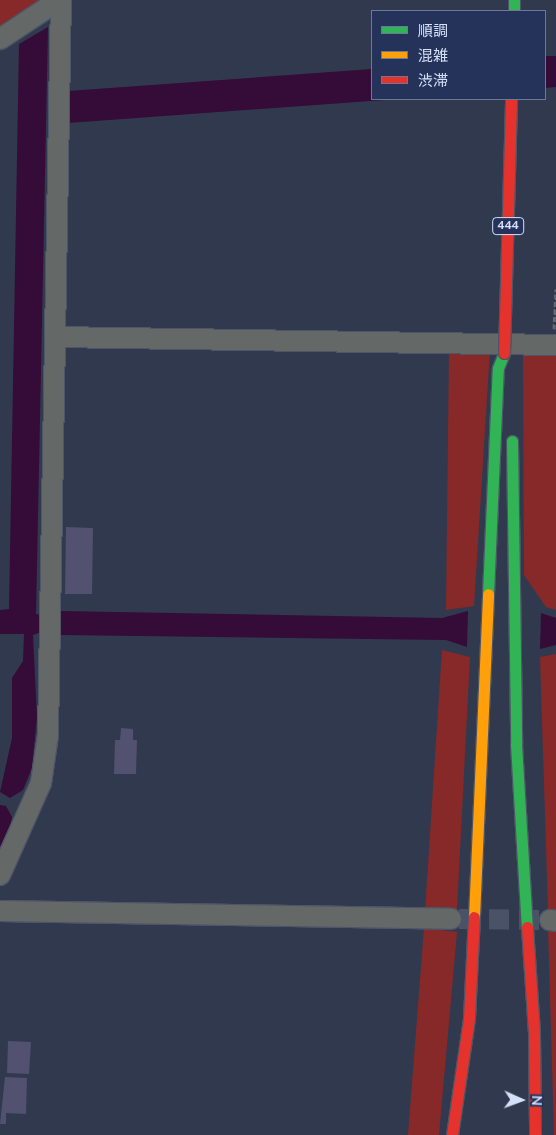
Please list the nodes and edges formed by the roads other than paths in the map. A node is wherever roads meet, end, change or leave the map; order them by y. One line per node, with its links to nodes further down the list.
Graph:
1 (60, 0): 2 (street); 4 (street)
2 (0, 39)
3 (512, 100): 6 (highway, 444, bridge)
4 (56, 337): 5 (street); 9 (street)
5 (554, 345)
6 (504, 353): 7 (highway); 12 (highway)
7 (511, 368)
8 (512, 427): 13 (highway)
9 (0, 875)
10 (0, 911): 11 (street)
11 (451, 919)
12 (452, 1135)
13 (535, 1135)

